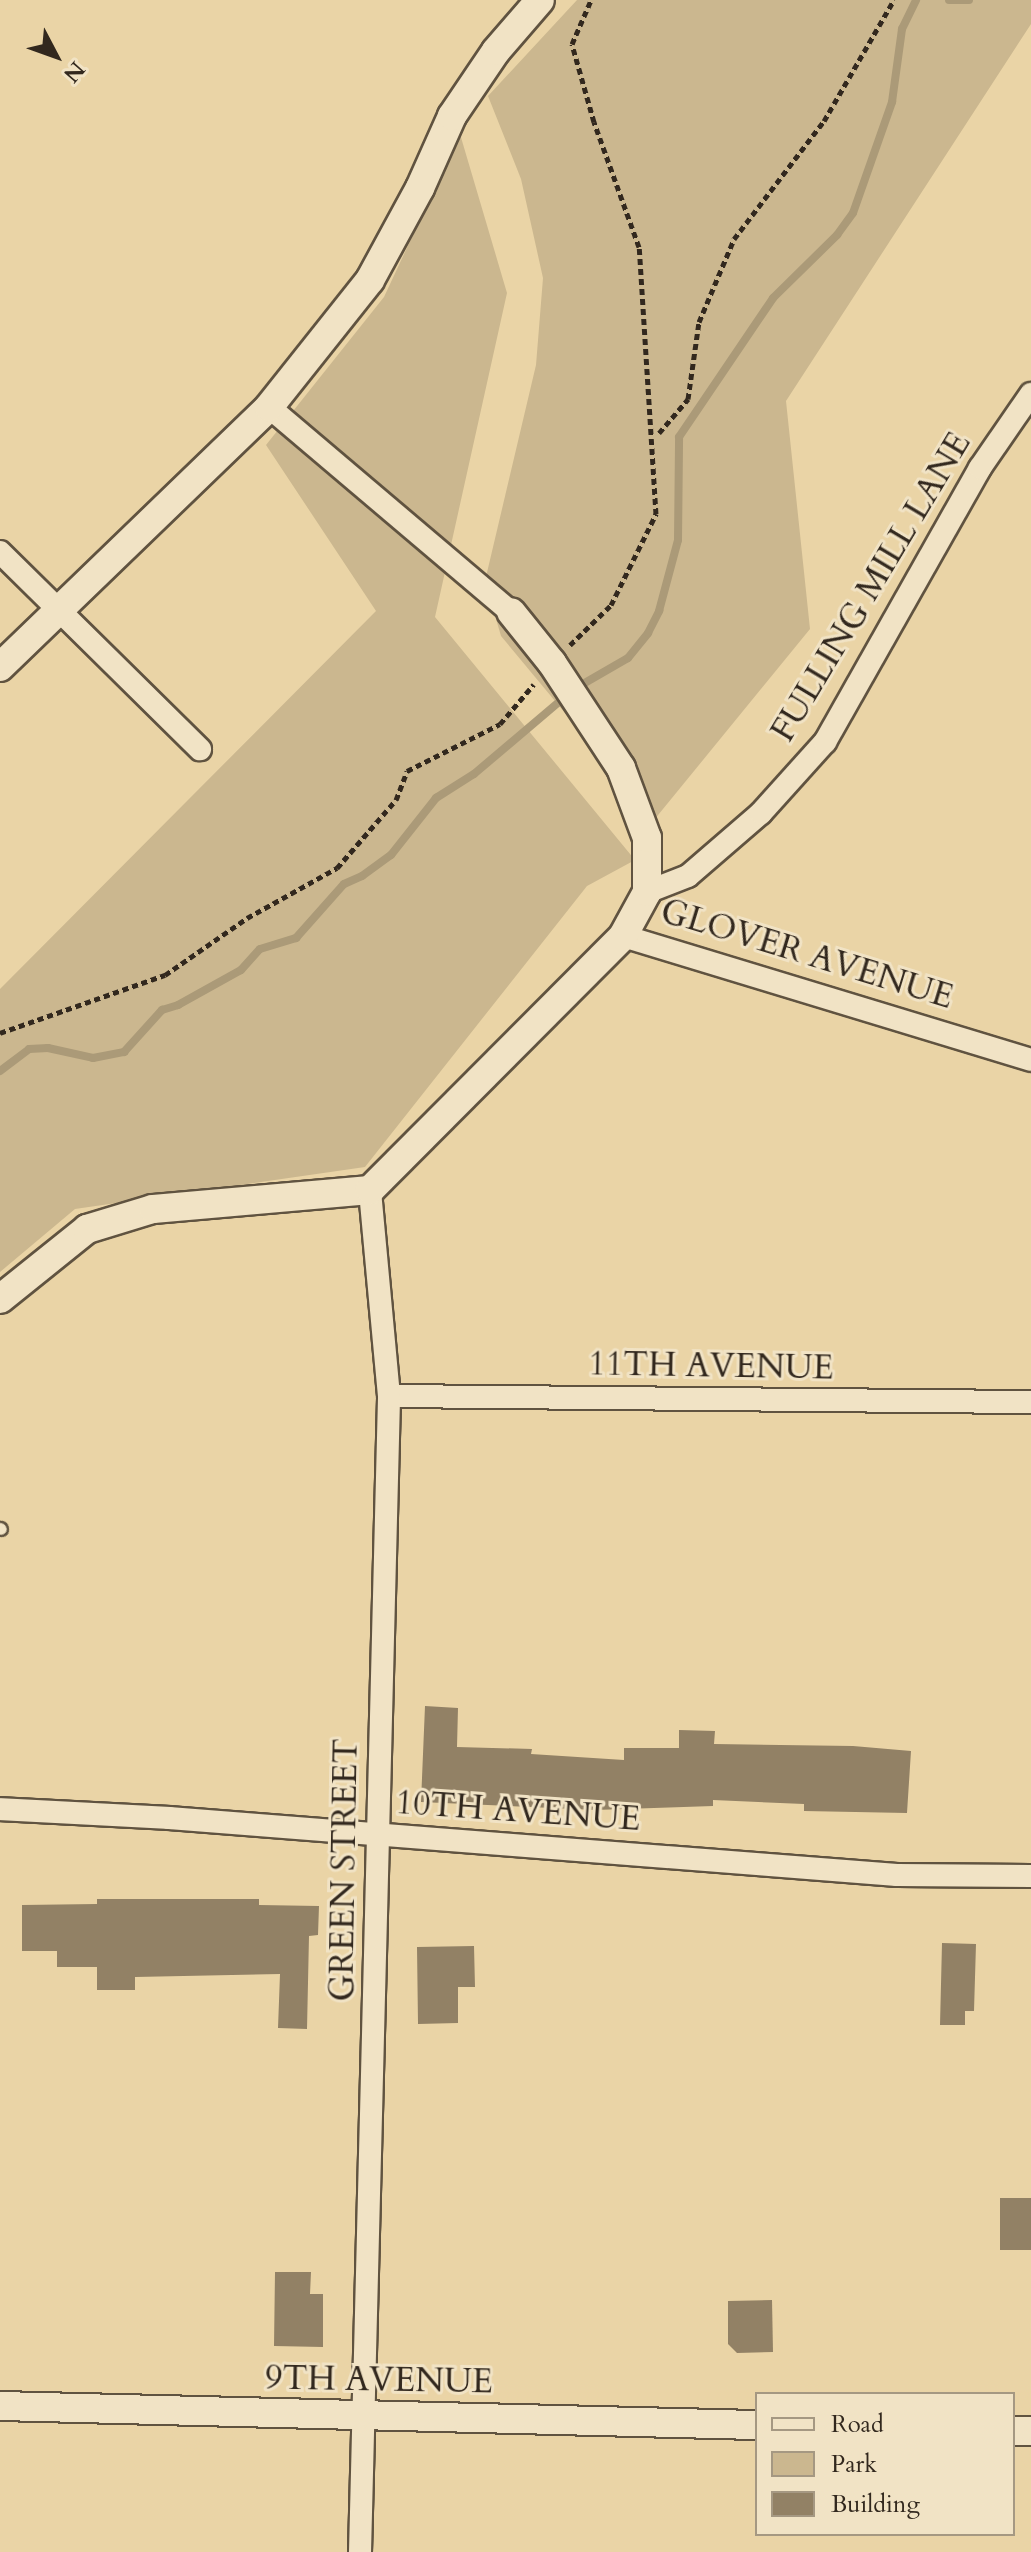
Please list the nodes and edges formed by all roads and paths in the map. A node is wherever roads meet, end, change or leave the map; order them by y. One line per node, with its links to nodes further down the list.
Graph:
1 (540, 0): 4 (street)
2 (894, 0): 5 (path)
3 (1031, 394): 11 (street, FULLING MILL LANE)
4 (269, 407): 7 (street); 8 (street, GLOVER AVENUE)
5 (659, 433)
6 (0, 552): 7 (street)
7 (57, 609): 9 (street); 10 (street)
8 (511, 612): 11 (street, GLOVER AVENUE)
9 (0, 667)
10 (200, 749)
11 (647, 892): 12 (street, GLOVER AVENUE)
12 (623, 936): 13 (street, GLOVER AVENUE); 14 (street)
13 (1031, 1060)
14 (370, 1190): 15 (street); 16 (street, GREEN STREET)
15 (0, 1299)
16 (389, 1396): 17 (street, 11TH AVENUE); 19 (street, GREEN STREET)
17 (1031, 1402)
18 (0, 1809): 19 (street, 10TH AVENUE)
19 (379, 1835): 20 (street, 10TH AVENUE); 22 (street, GREEN STREET)
20 (1031, 1876)
21 (0, 2406): 22 (street, 9TH AVENUE)
22 (363, 2416): 23 (street, 9TH AVENUE); 24 (street, GREEN STREET)
23 (755, 2425)
24 (360, 2552)

